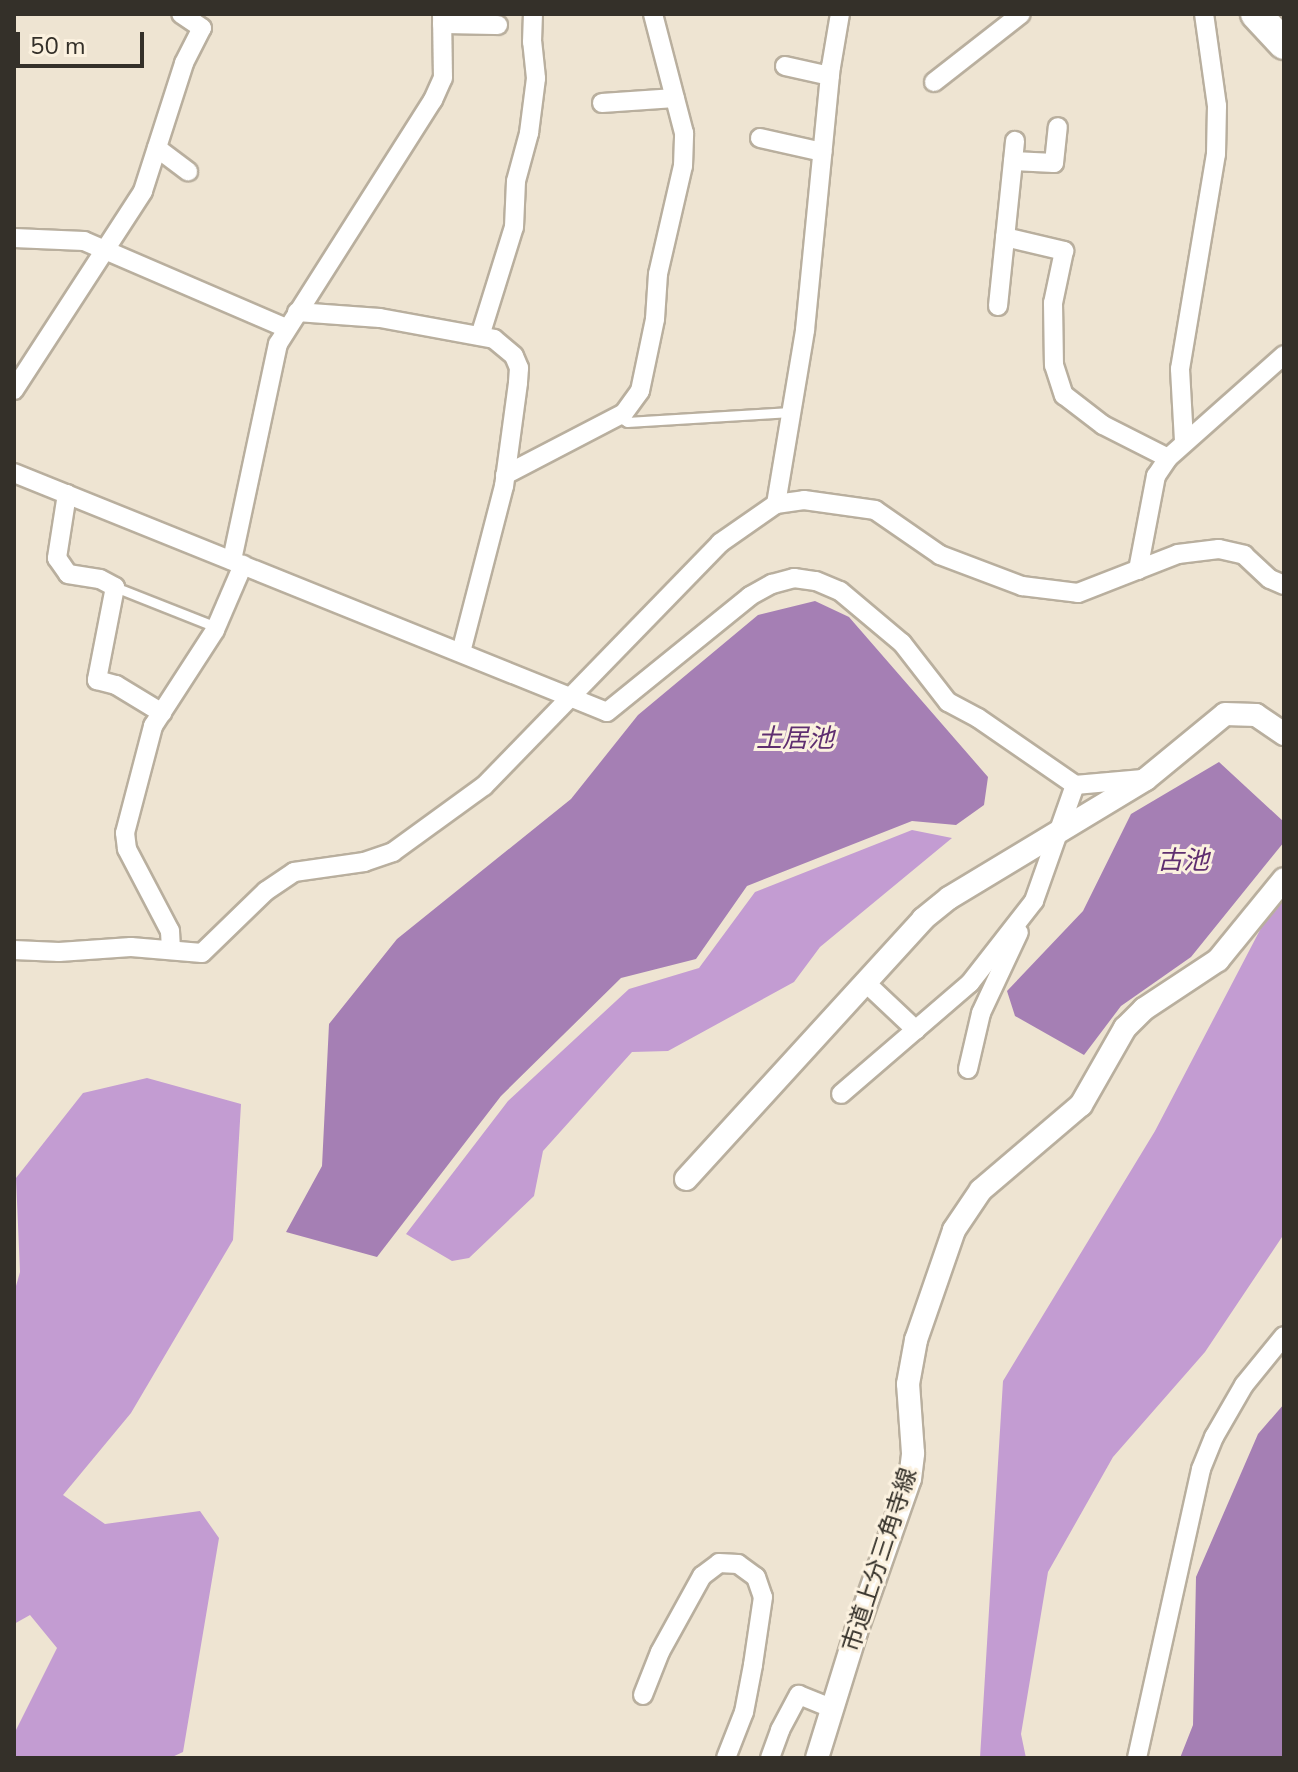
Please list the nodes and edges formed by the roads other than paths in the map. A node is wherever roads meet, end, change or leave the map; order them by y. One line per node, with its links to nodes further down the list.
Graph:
1 (181, 14): 19 (street)
2 (533, 14): 28 (street)
3 (653, 14): 14 (street)
4 (840, 14): 12 (street)
5 (1021, 14): 13 (street)
6 (1204, 14): 35 (street)
7 (1256, 14): 10 (highway)
8 (442, 19): 9 (street); 27 (street)
9 (498, 25)
10 (1284, 44)
11 (785, 66): 12 (street)
12 (830, 76): 20 (street)
13 (934, 82)
14 (675, 98): 15 (street); 34 (street)
15 (602, 103)
16 (1058, 127): 21 (street)
17 (760, 138): 20 (street)
18 (1015, 141): 21 (street)
19 (157, 148): 22 (street); 25 (street)
20 (822, 152): 33 (street)
21 (1013, 161): 23 (street)
22 (188, 171)
23 (1005, 237): 26 (street); 36 (street)
24 (14, 238): 25 (street)
25 (107, 251): 27 (street); 32 (street)
26 (998, 306)
27 (292, 320): 28 (street); 41 (street)
28 (480, 336): 38 (street)
29 (1284, 355): 30 (street)
30 (1270, 369): 31 (street); 35 (street)
31 (1284, 382)
32 (14, 390)
33 (791, 412): 34 (lane); 40 (street)
34 (619, 417): 38 (street)
35 (1184, 441): 36 (street)
36 (1168, 458): 42 (street)
37 (14, 473): 39 (street)
38 (505, 475): 46 (street)
39 (67, 494): 41 (street); 44 (street)
40 (776, 504): 42 (street); 47 (street)
41 (238, 563): 45 (street); 46 (street)
42 (1138, 570): 43 (street)
43 (1284, 585)
44 (115, 587): 45 (lane); 48 (street)
45 (216, 627): 48 (street)
46 (461, 652): 47 (street)
47 (571, 696): 51 (street); 56 (street)
48 (162, 713): 56 (street)
49 (1284, 734): 50 (street)
50 (1146, 779): 51 (street); 52 (street)
51 (1075, 785): 52 (street)
52 (1057, 835): 54 (street); 57 (street)
53 (1284, 879): 64 (street, 市道上分三角寺線)
54 (1034, 901): 58 (street); 59 (street)
55 (14, 950): 56 (street)
56 (171, 950)
57 (865, 982): 58 (street); 61 (street)
58 (916, 1030): 60 (street)
59 (968, 1069)
60 (841, 1094)
61 (686, 1179)
62 (1284, 1336): 68 (street)
63 (643, 1695): 65 (street)
64 (831, 1708): 66 (street); 67 (street, 市道上分三角寺線)
65 (726, 1758)
66 (770, 1758)
67 (817, 1758)
68 (1137, 1758)

